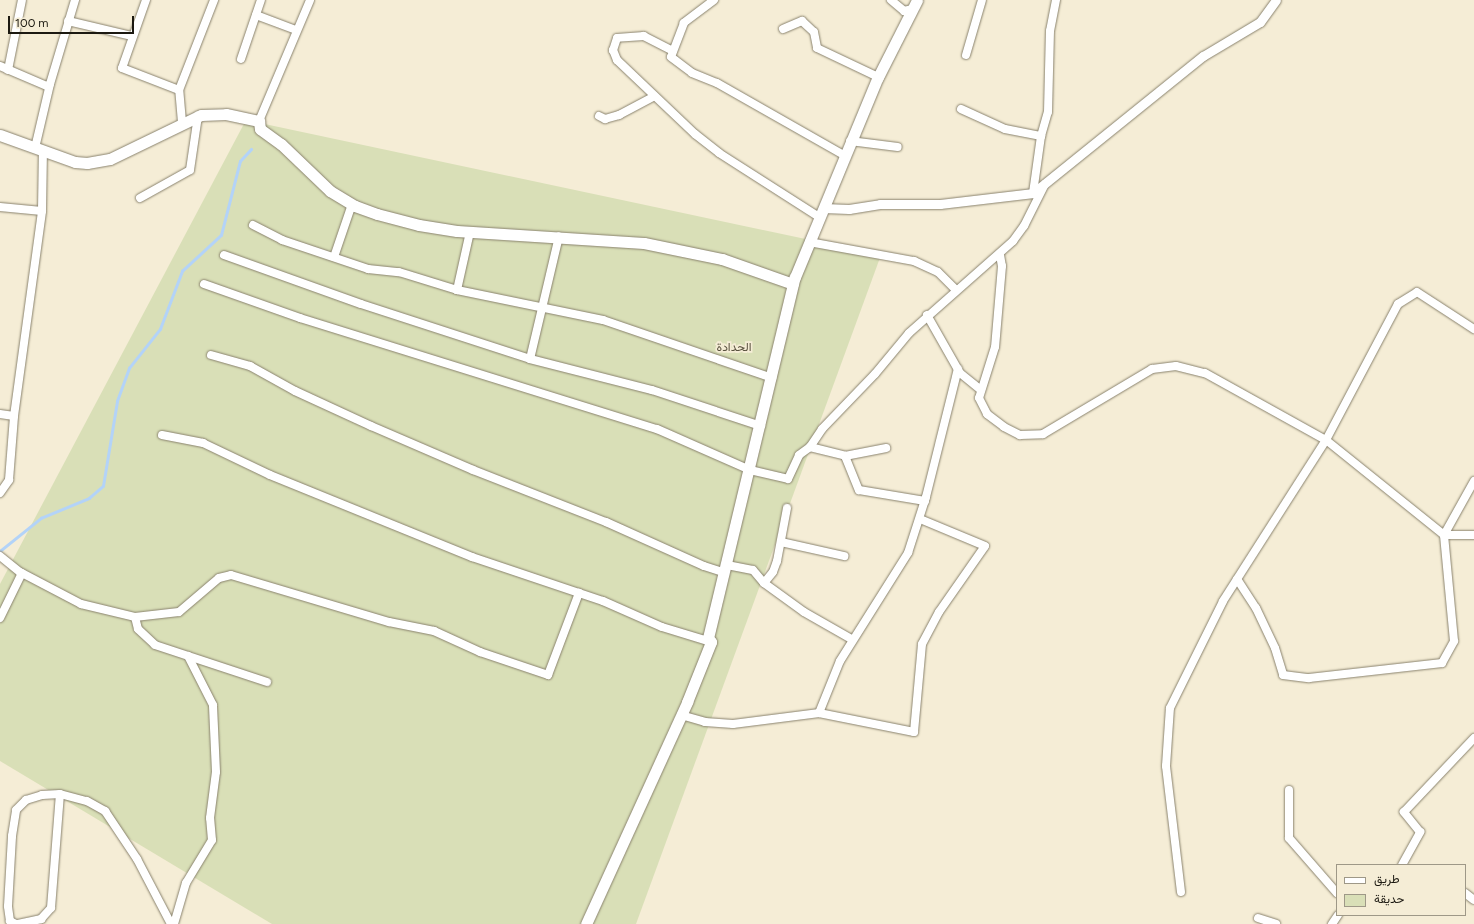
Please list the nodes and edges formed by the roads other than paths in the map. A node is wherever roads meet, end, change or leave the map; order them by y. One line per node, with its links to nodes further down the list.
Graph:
1 (22, 0): 23 (street)
2 (75, 0): 15 (street)
3 (146, 0): 18 (street)
4 (214, 0): 26 (street)
5 (261, 0): 14 (street)
6 (310, 0): 17 (street)
7 (714, 0): 19 (street)
8 (891, 0): 13 (street)
9 (982, 0): 20 (street)
10 (1046, 0): 12 (street)
11 (1276, 0): 39 (street)
12 (1055, 1): 34 (street)
13 (915, 4): 24 (main road)
14 (256, 15): 17 (street); 21 (street)
15 (68, 21): 18 (street); 25 (street)
16 (783, 29): 24 (street)
17 (296, 30): 31 (street)
18 (132, 36): 26 (street)
19 (673, 51): 27 (street); 38 (street)
20 (966, 55)
21 (241, 58)
22 (0, 66): 23 (street)
23 (8, 70): 25 (street)
24 (878, 76): 35 (main road)
25 (49, 87): 37 (street)
26 (179, 90): 32 (street)
27 (654, 96): 30 (street); 45 (street)
28 (961, 109): 34 (street)
29 (198, 116): 31 (main road); 32 (main road); 41 (street)
30 (599, 116)
31 (259, 121): 42 (main road)
32 (182, 122): 37 (main road)
33 (0, 135): 37 (main road)
34 (1041, 136): 40 (street)
35 (850, 141): 36 (street); 38 (main road)
36 (898, 147)
37 (39, 149): 44 (street)
38 (844, 155): 45 (main road)
39 (1045, 183): 40 (street); 51 (street)
40 (1033, 193): 45 (street)
41 (140, 198)
42 (352, 204): 47 (main road); 52 (street)
43 (0, 207): 44 (street)
44 (42, 210): 66 (street)
45 (821, 212): 49 (main road)
46 (253, 225): 52 (street)
47 (470, 232): 48 (main road); 55 (street)
48 (559, 236): 54 (main road); 57 (street)
49 (809, 242): 54 (main road); 56 (street)
50 (224, 255): 61 (street)
51 (1000, 255): 56 (street); 64 (street)
52 (334, 257): 55 (street)
53 (204, 284): 73 (street)
54 (793, 284): 63 (main road)
55 (457, 290): 57 (street)
56 (956, 290): 58 (street)
57 (544, 307): 61 (street); 63 (street)
58 (928, 315): 62 (street); 70 (street)
59 (1474, 329): 69 (street)
60 (211, 355): 84 (street)
61 (530, 359): 67 (street)
62 (958, 369): 64 (street); 76 (street)
63 (772, 378): 67 (main road)
64 (980, 389): 69 (street)
65 (0, 414): 66 (street)
66 (14, 416): 75 (street)
67 (761, 426): 73 (main road)
68 (162, 435): 88 (street)
69 (1326, 440): 79 (street); 86 (street)
70 (810, 447): 72 (street); 73 (street)
71 (886, 448): 72 (street)
72 (845, 456): 76 (street)
73 (750, 470): 84 (main road)
74 (1474, 481): 79 (street)
75 (0, 493)
76 (925, 501): 78 (street)
77 (787, 508): 81 (street)
78 (920, 519): 91 (street); 95 (street)
79 (1444, 535): 80 (street); 86 (street)
80 (1474, 535)
81 (781, 542): 83 (street); 87 (street)
82 (0, 556): 85 (street)
83 (844, 556)
84 (726, 569): 87 (street); 92 (main road)
85 (22, 573): 89 (street); 90 (street)
86 (1237, 579): 101 (street)
87 (764, 583): 91 (street)
88 (579, 593): 90 (street); 92 (street)
89 (0, 618)
90 (134, 618): 93 (street)
91 (853, 640): 95 (street)
92 (711, 642): 96 (main road)
93 (188, 656): 94 (street); 107 (street)
94 (268, 682)
95 (819, 713): 96 (street)
96 (681, 716): 108 (main road)
97 (1474, 738): 100 (street)
98 (1289, 790): 102 (street)
99 (60, 794): 106 (street); 106 (street); 107 (street)
100 (1403, 864)
101 (1181, 892)
102 (1336, 892)
103 (1466, 894): 104 (street)
104 (1474, 900)
105 (1258, 918): 109 (street)
106 (17, 924)
107 (172, 924)
108 (586, 924)
109 (1276, 924)

